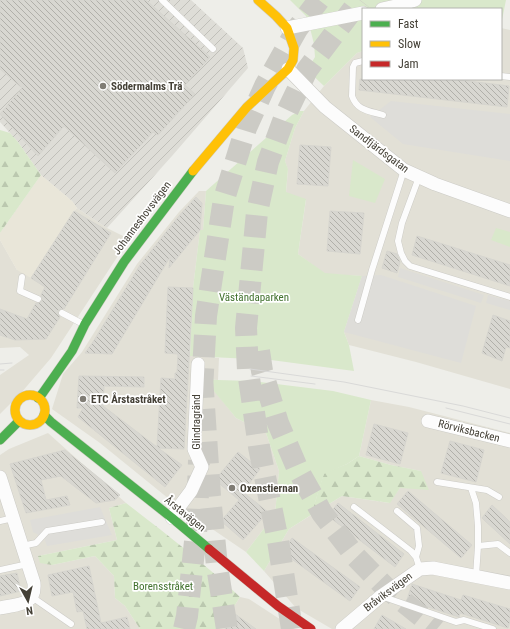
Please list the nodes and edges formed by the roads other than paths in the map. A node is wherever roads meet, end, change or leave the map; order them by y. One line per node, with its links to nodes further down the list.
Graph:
1 (162, 0): 7 (lane)
2 (258, 0): 6 (main road)
3 (415, 0): 4 (street)
4 (387, 8)
5 (362, 13): 6 (street)
6 (287, 28): 9 (main road)
7 (213, 49)
8 (362, 61): 10 (lane)
9 (288, 69): 11 (street, Sandfjärdsgatan); 19 (main road, Johanneshovsvägen)
10 (383, 115)
11 (404, 170): 12 (street, Sandfjärdsgatan); 18 (lane)
12 (419, 177): 13 (street, Sandfjärdsgatan); 15 (lane)
13 (510, 211)
14 (22, 277): 16 (lane)
15 (510, 297)
16 (38, 299)
17 (62, 313): 19 (lane)
18 (358, 320)
19 (84, 324): 21 (main road, Johanneshovsvägen)
20 (198, 364): 34 (street, Glindragränd)
21 (38, 398): 22 (main road); 23 (main road)
22 (44, 415): 23 (main road); 34 (main road, Årstavägen)
23 (20, 421): 25 (main road)
24 (428, 421): 26 (street, Rörviksbacken)
25 (0, 440)
26 (510, 441)
27 (437, 482): 29 (lane)
28 (1, 485): 33 (street)
29 (471, 488): 30 (lane); 38 (lane)
30 (499, 498)
31 (354, 506): 40 (lane)
32 (398, 511): 40 (lane)
33 (13, 518): 35 (lane); 37 (street)
34 (172, 518): 49 (main road, Årstavägen)
35 (0, 521)
36 (102, 522): 37 (lane)
37 (22, 546): 41 (street)
38 (478, 546): 39 (lane); 43 (lane)
39 (510, 554)
40 (418, 563): 43 (street, Bråviksvägen); 45 (street, Bråviksvägen)
41 (28, 564): 42 (lane); 46 (street)
42 (0, 570)
43 (476, 576): 44 (street, Bråviksvägen)
44 (510, 583)
45 (381, 596): 50 (street, Bråviksvägen); 51 (lane)
46 (32, 597): 47 (street); 48 (lane)
47 (0, 608)
48 (71, 624)
49 (311, 629)
50 (342, 629)
51 (493, 629)

